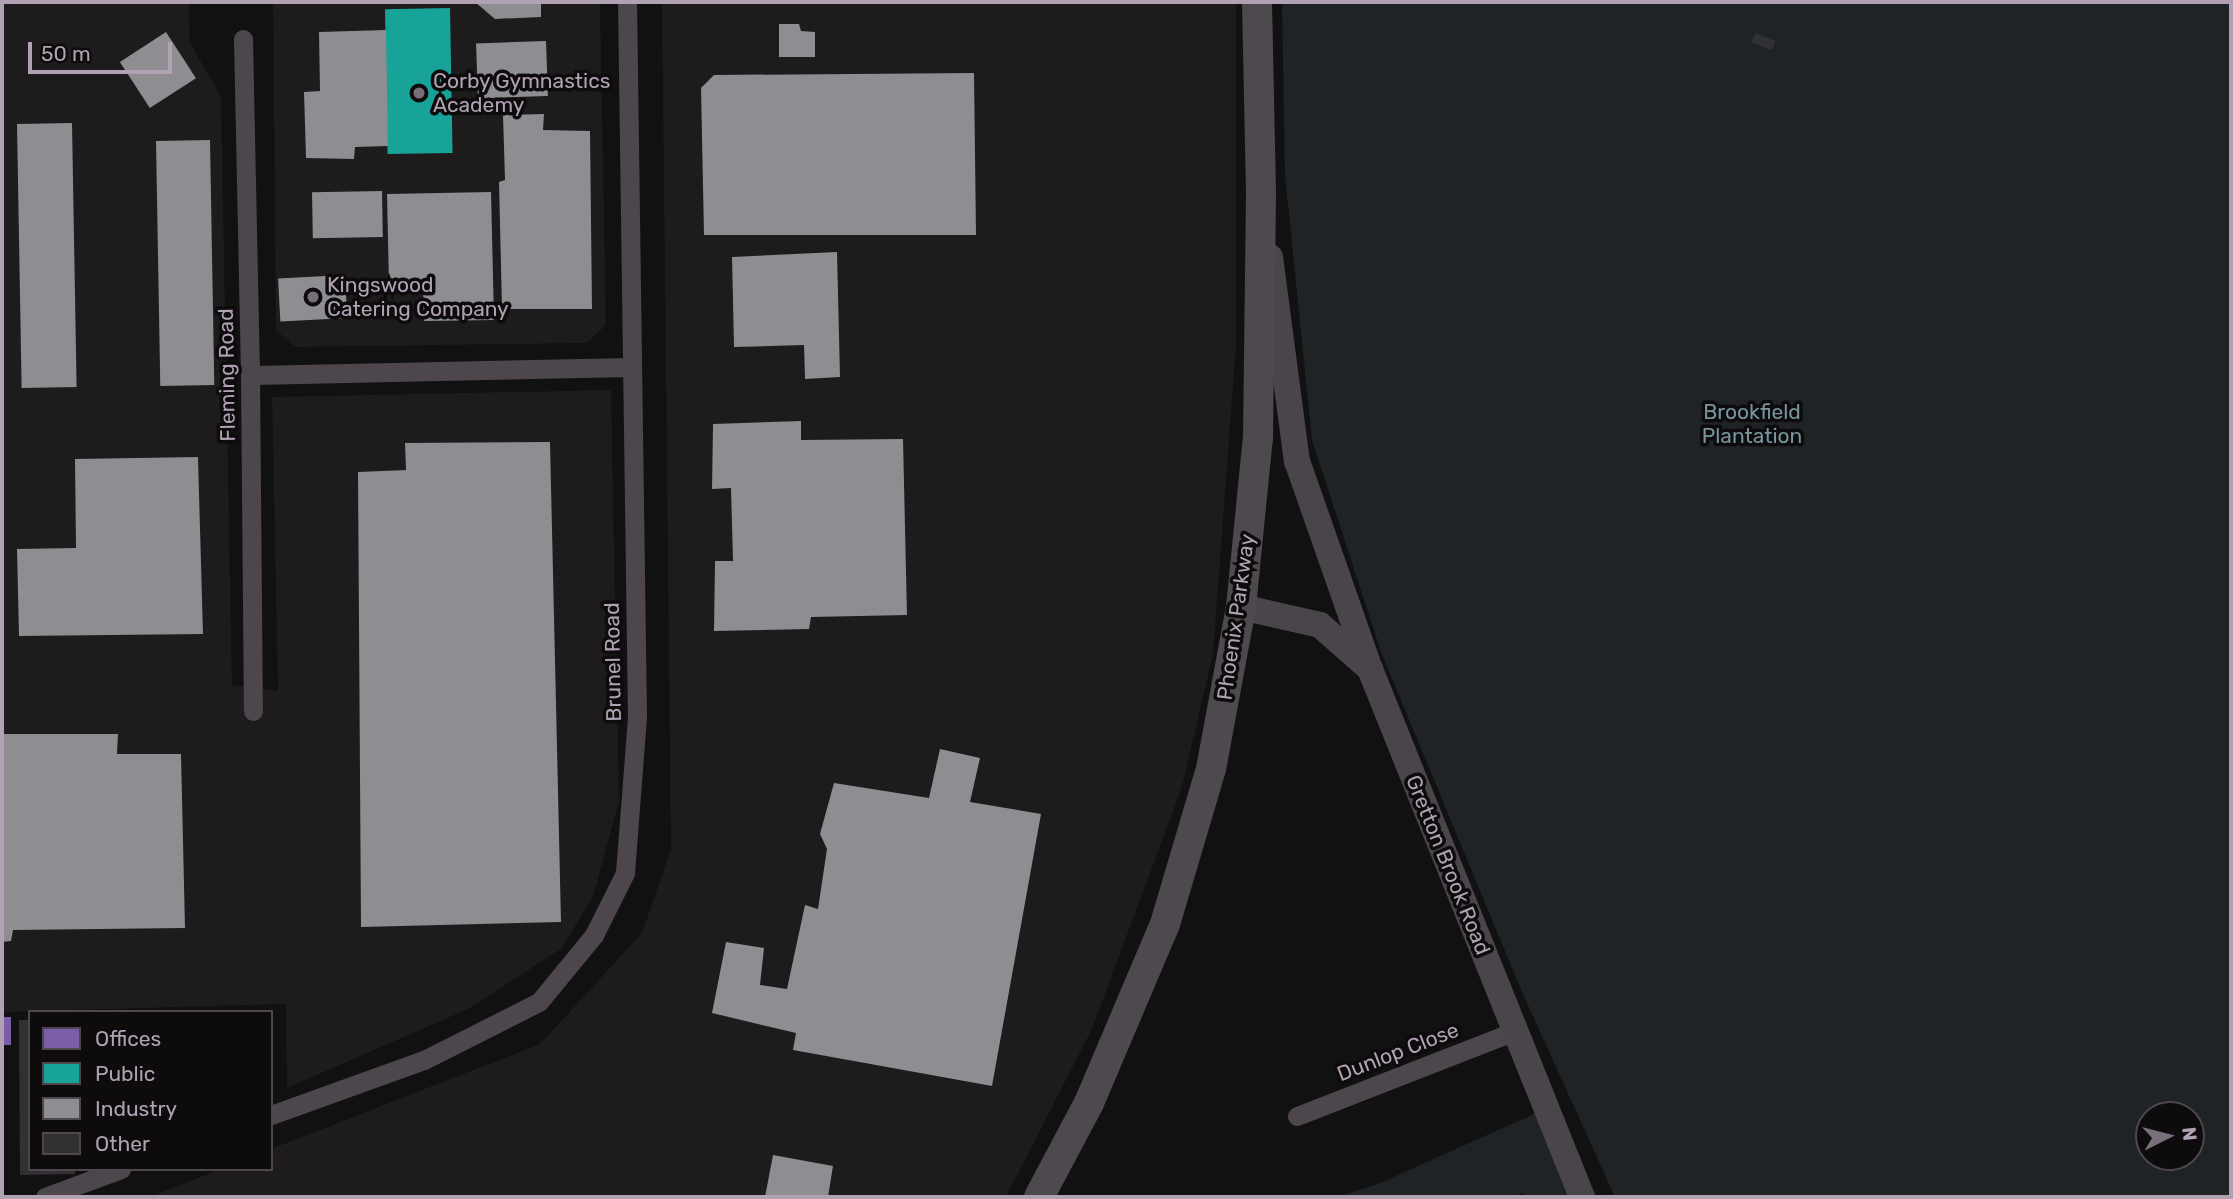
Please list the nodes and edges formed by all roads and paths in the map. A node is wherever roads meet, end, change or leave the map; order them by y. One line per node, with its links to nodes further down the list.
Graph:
1 (627, 2): 5 (street, Brunel Road)
2 (1257, 2): 4 (main road, Phoenix Parkway)
3 (243, 39): 6 (street, Fleming Road)
4 (1261, 193): 7 (main road, Phoenix Parkway); 8 (street)
5 (631, 368): 6 (street); 11 (street, Brunel Road)
6 (250, 374): 9 (street, Fleming Road)
7 (1241, 607): 8 (street, Gretton Brook Road); 15 (main road, Phoenix Parkway)
8 (1370, 669): 10 (street, Gretton Brook Road)
9 (253, 710)
10 (1515, 1031): 12 (street, Dunlop Close); 16 (street, Gretton Brook Road)
11 (273, 1114)
12 (1297, 1116)
13 (113, 1171): 14 (street)
14 (45, 1197)
15 (1038, 1197)
16 (1581, 1197)

